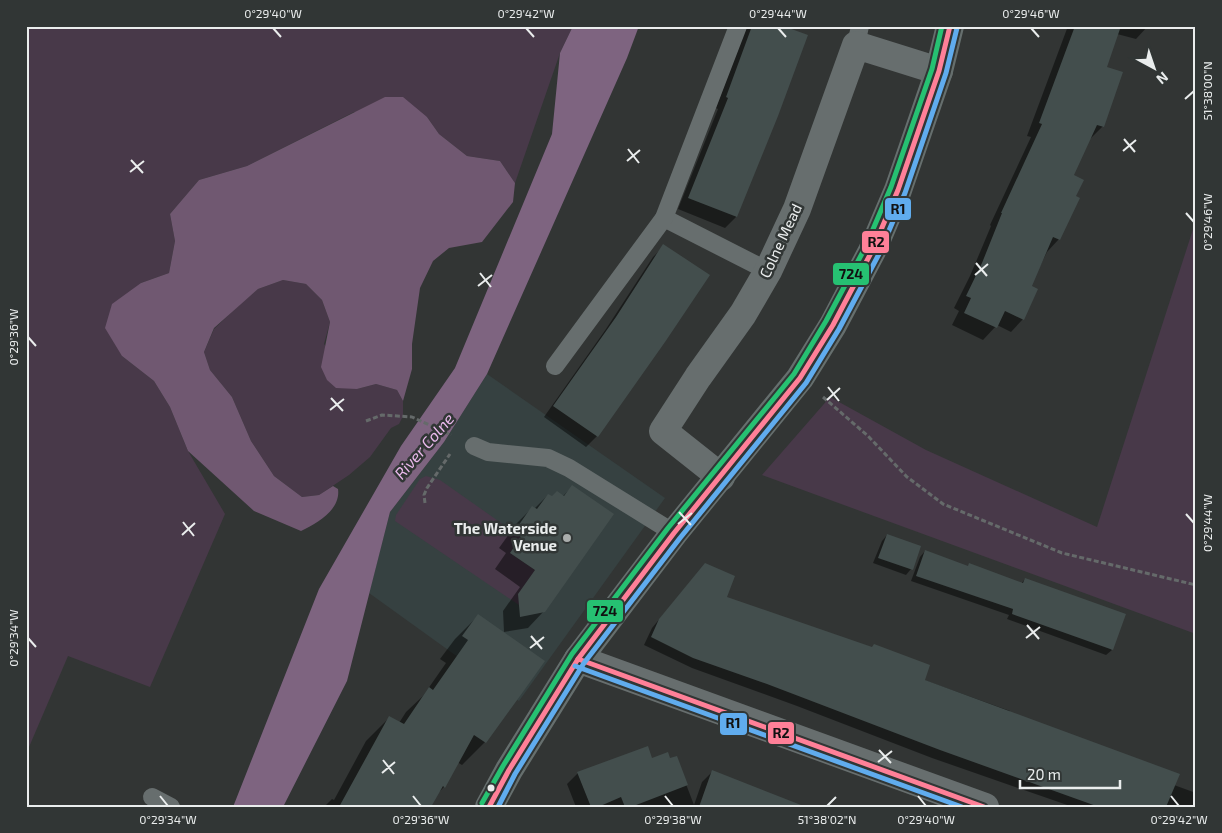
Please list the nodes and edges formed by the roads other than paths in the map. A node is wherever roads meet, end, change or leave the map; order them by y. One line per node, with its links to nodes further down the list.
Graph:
1 (738, 26): 5 (lane)
2 (950, 26): 4 (main road)
3 (858, 36): 4 (street, Colne Mead); 6 (street, Colne Mead)
4 (939, 71): 9 (main road)
5 (664, 218): 6 (lane); 7 (lane)
6 (768, 271): 9 (street, Colne Mead)
7 (555, 366)
8 (474, 446): 10 (lane)
9 (721, 476): 10 (main road)
10 (674, 533): 11 (main road)
11 (578, 659): 14 (main road); 15 (street)
12 (152, 797): 13 (lane)
13 (171, 807)
14 (489, 807)
15 (985, 807)

